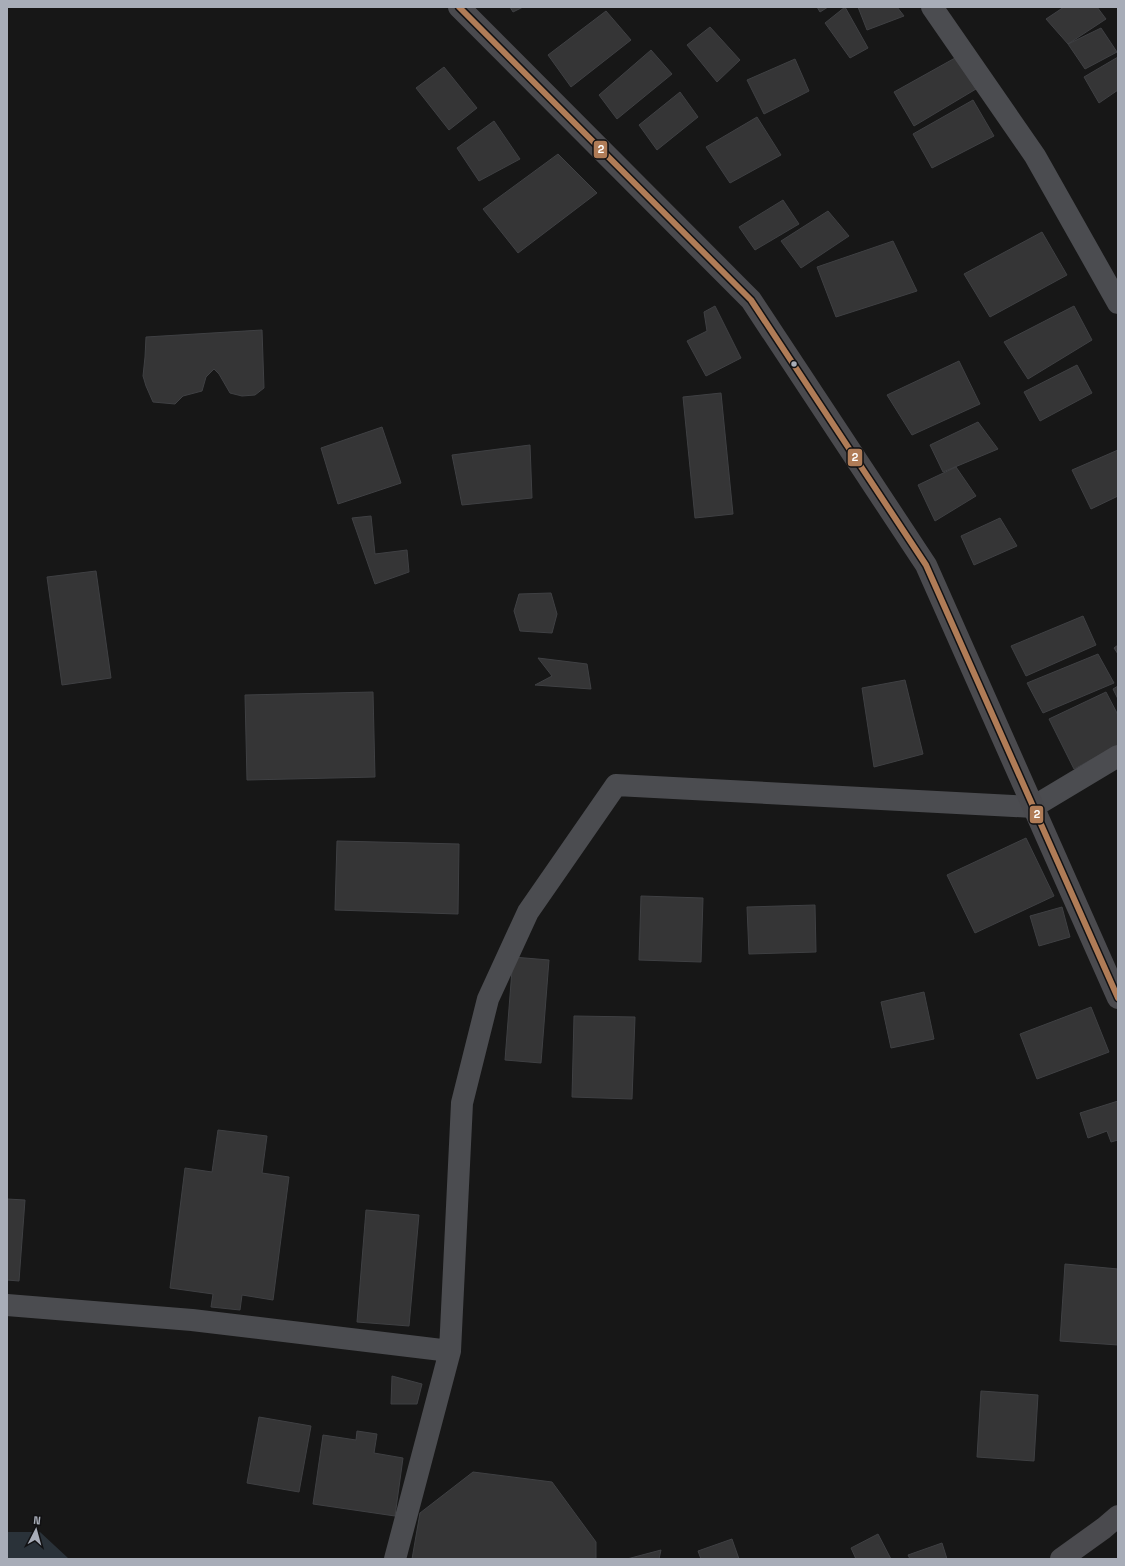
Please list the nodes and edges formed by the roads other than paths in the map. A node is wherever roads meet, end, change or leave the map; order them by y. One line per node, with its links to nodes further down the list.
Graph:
1 (459, 7): 5 (main road)
2 (932, 7): 3 (street)
3 (1118, 303)
4 (1118, 756): 5 (street)
5 (1033, 807): 6 (main road); 8 (street)
6 (1118, 998)
7 (7, 1305): 8 (street)
8 (450, 1351): 10 (street)
9 (1118, 1516): 11 (main road)
10 (395, 1559)
11 (1060, 1559)

